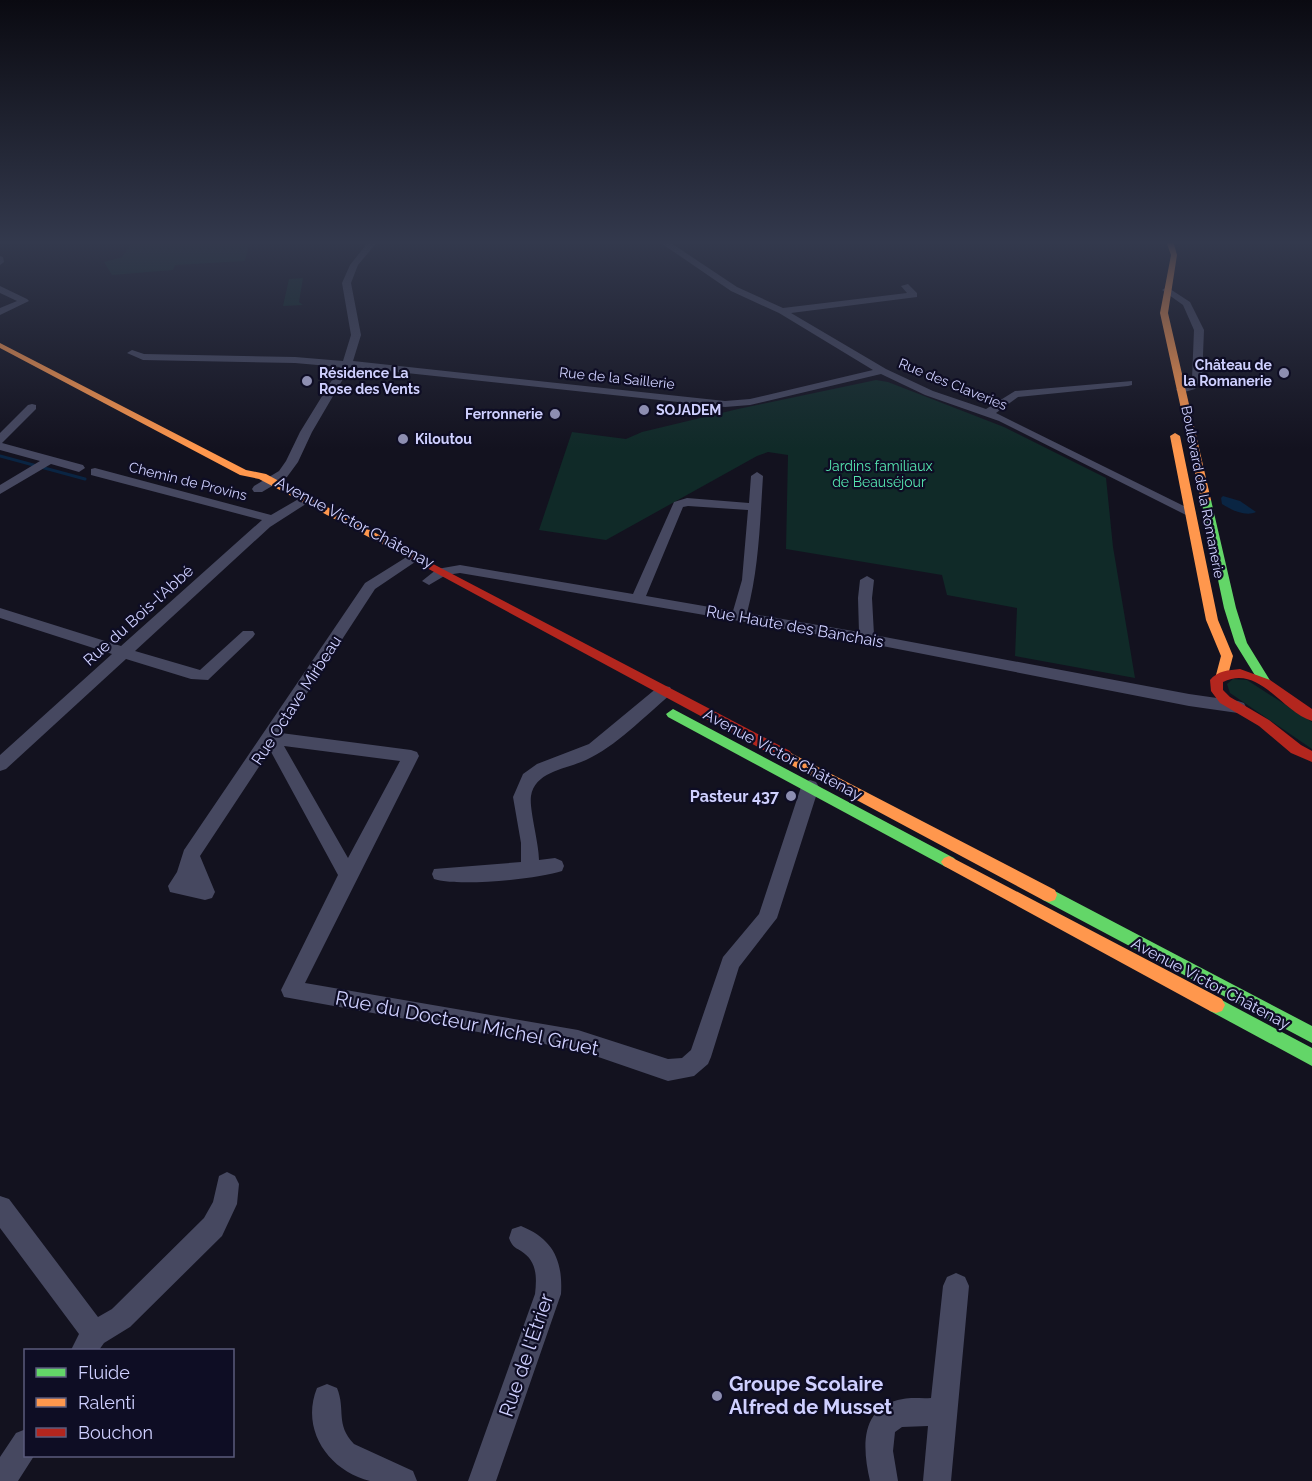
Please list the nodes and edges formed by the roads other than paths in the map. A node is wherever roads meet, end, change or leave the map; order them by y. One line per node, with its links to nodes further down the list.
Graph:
1 (353, 310): 9 (street)
2 (789, 310): 6 (street)
3 (1152, 310): 10 (street, Boulevard de la Romanerie)
4 (1163, 310): 13 (street, Boulevard de la Romanerie)
5 (1189, 310): 13 (street, Boulevard de la Romanerie)
6 (782, 311): 11 (street, Rue des Claveries)
7 (0, 345): 23 (street, Avenue Victor Châtenay)
8 (132, 353): 9 (street, Rue de la Saillerie)
9 (346, 365): 11 (street, Rue de la Saillerie); 23 (street)
10 (1162, 366)
11 (882, 371): 15 (street, Rue des Claveries)
12 (1128, 383): 15 (street)
13 (1181, 390): 31 (street, Boulevard de la Romanerie)
14 (32, 406): 17 (street)
15 (988, 413): 25 (street, Rue des Claveries)
16 (1172, 421): 26 (street, Boulevard de la Romanerie)
17 (0, 440)
18 (0, 446): 19 (street)
19 (47, 461): 20 (street); 24 (street)
20 (79, 468)
21 (95, 472): 30 (street, Chemin de Provins)
22 (757, 476): 28 (street)
23 (257, 481): 27 (street, Avenue Victor Châtenay)
24 (0, 490)
25 (1145, 490): 26 (street, Rue des Claveries); 29 (street, Rue des Claveries)
26 (1186, 495): 29 (street, Boulevard de la Romanerie); 31 (street)
27 (299, 503): 30 (street, Rue du Bois-l'Abbé); 32 (street, Avenue Victor Châtenay); 33 (street, Avenue Victor Châtenay)
28 (755, 507): 35 (street); 37 (street)
29 (1190, 512): 41 (street, Boulevard de la Romanerie)
30 (272, 519): 40 (street, Rue du Bois-l'Abbé)
31 (1210, 521): 42 (street, Boulevard de la Romanerie)
32 (342, 535)
33 (418, 571): 35 (street, Rue Haute des Banchais); 44 (street, Avenue Victor Châtenay); 47 (street, Rue Octave Mirbeau)
34 (867, 580): 39 (street)
35 (638, 599): 37 (street, Rue Haute des Banchais)
36 (0, 614): 40 (street)
37 (739, 616): 39 (street, Rue Haute des Banchais)
38 (248, 633): 40 (street)
39 (867, 638): 43 (street, Rue Haute des Banchais)
40 (125, 652): 51 (street, Rue du Bois-l'Abbé)
41 (1219, 677): 42 (street); 43 (street, Rue Haute des Banchais); 45 (street)
42 (1265, 682): 46 (street)
43 (1164, 694): 45 (street, Rue Haute des Banchais)
44 (652, 696): 48 (street, Avenue Victor Châtenay); 49 (street, Avenue Victor Châtenay); 55 (street)
45 (1239, 707): 50 (street)
46 (1312, 716)
47 (271, 738): 53 (street, Rue Octave Mirbeau); 57 (street); 57 (street)
48 (758, 740): 49 (street); 58 (street, Avenue Victor Châtenay)
49 (746, 753): 52 (street, Avenue Victor Châtenay)
50 (1309, 762)
51 (0, 765)
52 (810, 787): 57 (street, Rue du Docteur Michel Gruet); 59 (street, Avenue Victor Châtenay)
53 (190, 855)
54 (555, 866): 55 (street)
55 (530, 869): 56 (street)
56 (441, 874)
57 (348, 875)
58 (1312, 1035)
59 (1312, 1057)
60 (227, 1184): 64 (street)
61 (3, 1219): 64 (street)
62 (521, 1238): 70 (street, Rue de l'Étrier)
63 (956, 1286): 66 (street)
64 (89, 1342)
65 (327, 1398): 69 (street)
66 (944, 1410): 71 (street); 72 (street)
67 (24, 1446): 68 (street)
68 (1, 1481)
69 (403, 1481)
70 (482, 1481)
71 (884, 1481)
72 (937, 1481)

